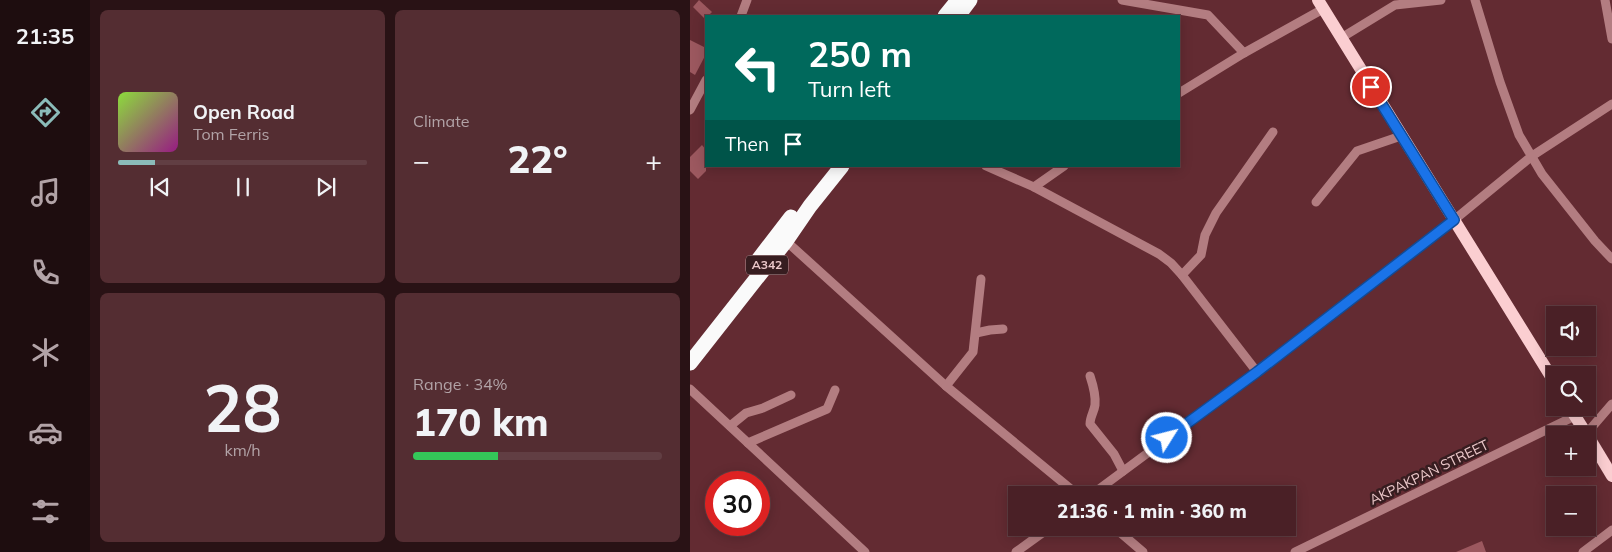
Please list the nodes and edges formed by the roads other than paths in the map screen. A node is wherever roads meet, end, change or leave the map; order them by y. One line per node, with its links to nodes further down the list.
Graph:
1 (747, 0): 9 (street)
2 (958, 0): 10 (highway)
3 (970, 0): 11 (highway)
4 (1122, 0): 14 (street)
5 (1441, 0): 12 (street)
6 (1475, 0): 22 (street)
7 (1605, 0): 13 (street)
8 (1320, 4): 12 (main road); 14 (street)
9 (740, 15)
10 (946, 15)
11 (959, 15)
12 (1341, 38): 21 (main road)
13 (1612, 39)
14 (1244, 53): 16 (street)
15 (705, 81): 17 (street)
16 (1180, 91)
17 (693, 98): 19 (street)
18 (1612, 104): 22 (street)
19 (690, 110)
20 (1273, 132): 32 (street)
21 (1401, 136): 28 (street); 29 (main road)
22 (1532, 156): 29 (street); 31 (street)
23 (829, 167): 36 (highway, A342)
24 (841, 167): 30 (highway, A342)
25 (988, 167): 27 (street)
26 (1063, 167): 27 (street)
27 (1034, 187): 32 (street)
28 (1316, 202)
29 (1454, 220): 38 (main road); 39 (street)
30 (786, 241): 37 (highway, A342); 41 (street)
31 (1612, 259)
32 (1182, 275): 39 (street)
33 (981, 280): 35 (street)
34 (1003, 329): 35 (street)
35 (976, 333): 41 (street)
36 (690, 347)
37 (690, 363)
38 (1546, 368)
39 (1257, 372): 51 (street)
40 (1090, 376): 51 (street)
41 (946, 386): 53 (street)
42 (690, 389): 47 (street)
43 (835, 390): 49 (street)
44 (791, 395): 47 (street)
45 (1612, 404): 48 (street)
46 (1565, 416): 61 (street, AKPAKPAN STREET)
47 (730, 426): 49 (street)
48 (1594, 426)
49 (748, 443): 58 (street)
50 (1596, 450): 52 (main road)
51 (1123, 471): 54 (street)
52 (1612, 476)
53 (1067, 486)
54 (1103, 486)
55 (1612, 530): 62 (street)
56 (1038, 536): 59 (street)
57 (1124, 536): 60 (street)
58 (865, 552)
59 (1016, 552)
60 (1143, 552)
61 (1295, 552)
62 (1583, 552)

